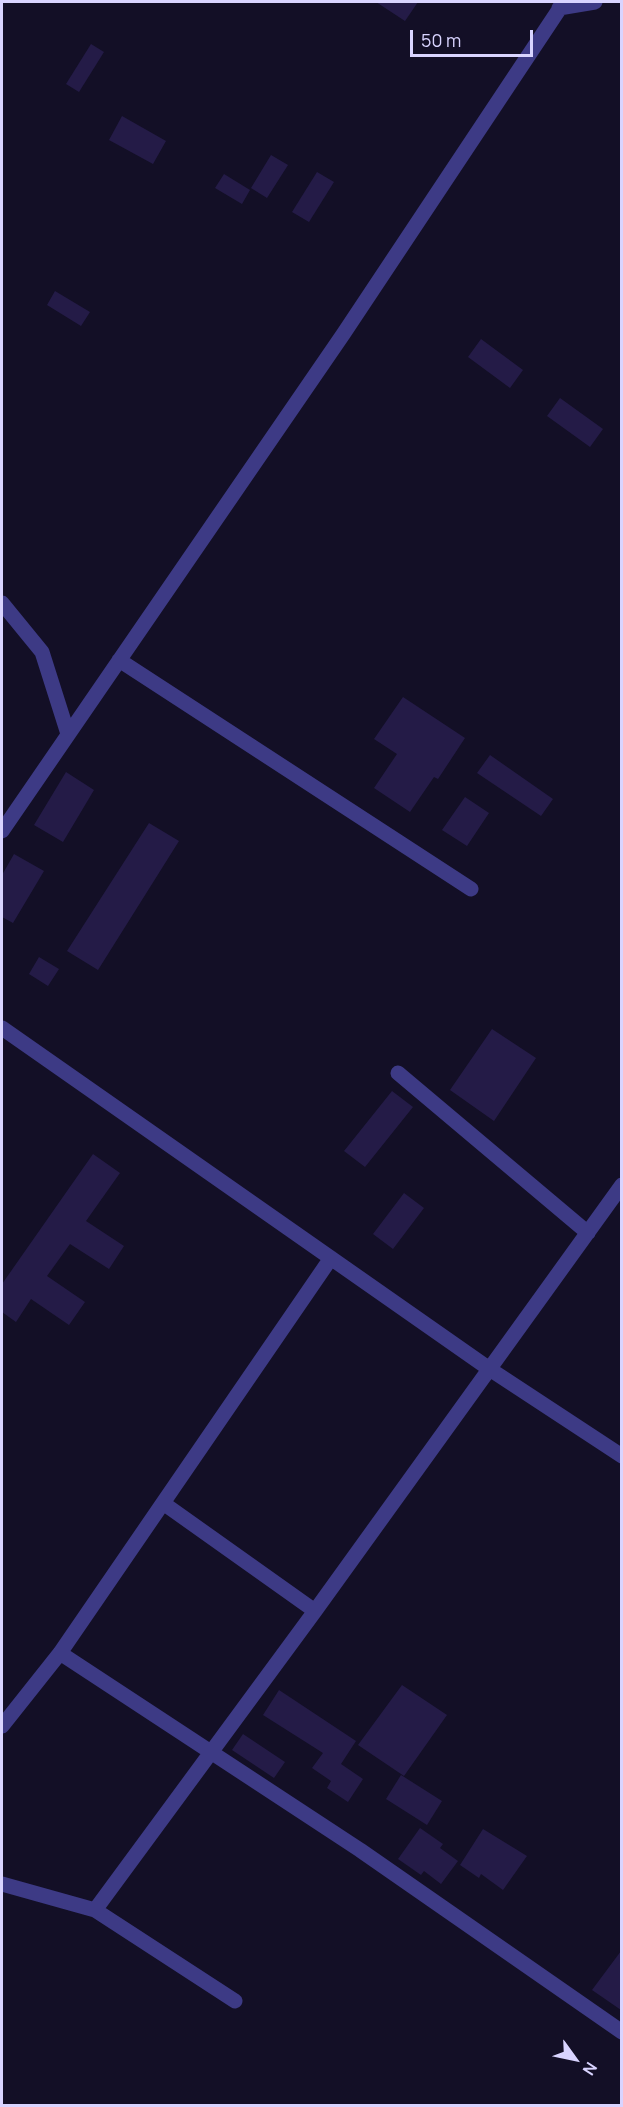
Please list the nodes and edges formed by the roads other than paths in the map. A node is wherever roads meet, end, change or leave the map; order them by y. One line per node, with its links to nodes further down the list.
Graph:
1 (595, 2): 2 (street)
2 (562, 4): 4 (street)
3 (2, 603): 5 (street)
4 (119, 660): 5 (street); 7 (street)
5 (68, 734): 6 (street)
6 (2, 831)
7 (471, 889)
8 (2, 1028): 12 (street)
9 (398, 1073): 11 (street)
10 (621, 1185): 11 (street)
11 (588, 1233): 13 (street)
12 (331, 1258): 13 (street); 15 (street)
13 (488, 1368): 14 (street); 16 (street)
14 (621, 1456)
15 (163, 1503): 16 (street); 17 (street)
16 (315, 1611): 19 (street)
17 (60, 1653): 18 (street); 19 (street)
18 (2, 1726)
19 (209, 1753): 21 (street); 23 (street)
20 (2, 1884): 21 (street)
21 (95, 1910): 22 (street)
22 (235, 2001)
23 (621, 2031)

